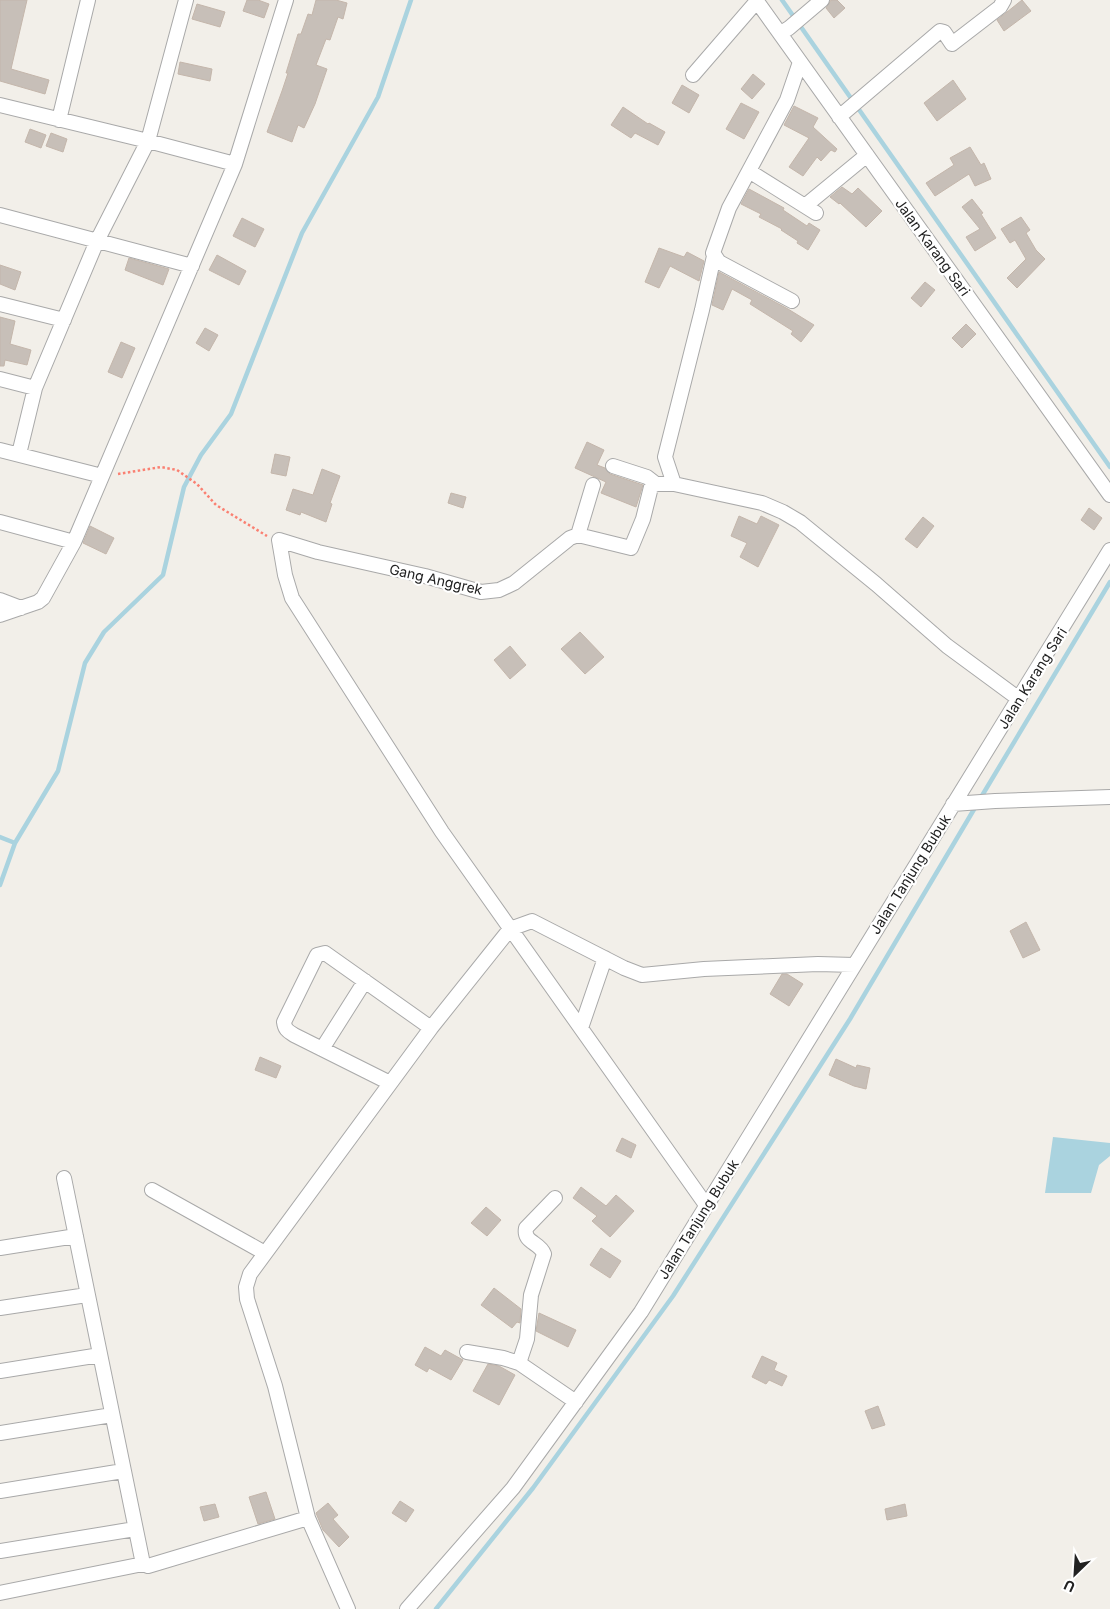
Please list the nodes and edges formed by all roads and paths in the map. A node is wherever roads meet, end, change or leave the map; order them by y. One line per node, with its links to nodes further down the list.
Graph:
1 (88, 0): 12 (street)
2 (186, 0): 13 (street)
3 (286, 0): 15 (street)
4 (822, 0): 7 (street)
5 (1004, 0): 11 (street)
6 (756, 1): 7 (street, Jalan Karang Sari); 9 (street)
7 (785, 31): 8 (street, Jalan Karang Sari)
8 (800, 62): 11 (street, Jalan Karang Sari); 16 (street)
9 (693, 75)
10 (0, 105): 12 (street)
11 (843, 113): 14 (street, Jalan Karang Sari)
12 (59, 120): 13 (street)
13 (148, 140): 15 (street); 18 (street)
14 (867, 155): 16 (street); 33 (street, Jalan Karang Sari)
15 (235, 164): 20 (street)
16 (749, 171): 19 (street)
17 (0, 215): 18 (street)
18 (97, 241): 20 (street); 23 (street)
19 (714, 256): 21 (street); 31 (street)
20 (192, 266): 29 (street)
21 (792, 301)
22 (0, 304): 23 (street)
23 (64, 320): 25 (street)
24 (0, 379): 25 (street)
25 (35, 388): 27 (street)
26 (0, 450): 27 (street)
27 (19, 454): 29 (street)
28 (613, 466): 30 (street)
29 (102, 476): 35 (path); 37 (street)
30 (656, 484): 31 (street); 36 (street)
31 (674, 484): 42 (street)
32 (593, 485): 36 (street)
33 (1110, 495)
34 (0, 522): 37 (street)
35 (265, 535)
36 (578, 535): 45 (street, Gang Anggrek)
37 (74, 542): 40 (street)
38 (1110, 550): 42 (street, Jalan Karang Sari)
39 (0, 600): 40 (street)
40 (21, 608): 41 (street)
41 (0, 615)
42 (1019, 699): 44 (street, Jalan Karang Sari)
43 (1110, 797): 44 (street)
44 (960, 804): 47 (street, Jalan Tanjung Bubuk)
45 (510, 929): 46 (street); 49 (street); 50 (street)
46 (605, 958): 47 (street); 50 (street)
47 (854, 965): 56 (street, Jalan Tanjung Bubuk)
48 (365, 981): 49 (street); 51 (street); 51 (street)
49 (431, 1028): 52 (street)
50 (581, 1028): 56 (street)
51 (322, 1049): 52 (street)
52 (390, 1083): 59 (street)
53 (64, 1178): 57 (street)
54 (152, 1190): 59 (street)
55 (555, 1198): 64 (street)
56 (706, 1205): 66 (street, Jalan Tanjung Bubuk)
57 (76, 1236): 58 (street); 60 (street)
58 (0, 1248)
59 (265, 1253): 71 (street)
60 (87, 1295): 61 (street); 63 (street)
61 (0, 1308)
62 (467, 1352): 64 (street)
63 (100, 1355): 65 (street); 67 (street)
64 (519, 1363): 66 (street)
65 (0, 1371)
66 (576, 1402): 77 (street, Jalan Tanjung Bubuk)
67 (112, 1415): 68 (street); 69 (street)
68 (0, 1433)
69 (123, 1471): 70 (street); 72 (street)
70 (0, 1490)
71 (308, 1518): 74 (street); 76 (street)
72 (135, 1529): 73 (street); 74 (street)
73 (0, 1551)
74 (143, 1564): 75 (street)
75 (0, 1592)
76 (348, 1609)
77 (407, 1609)

